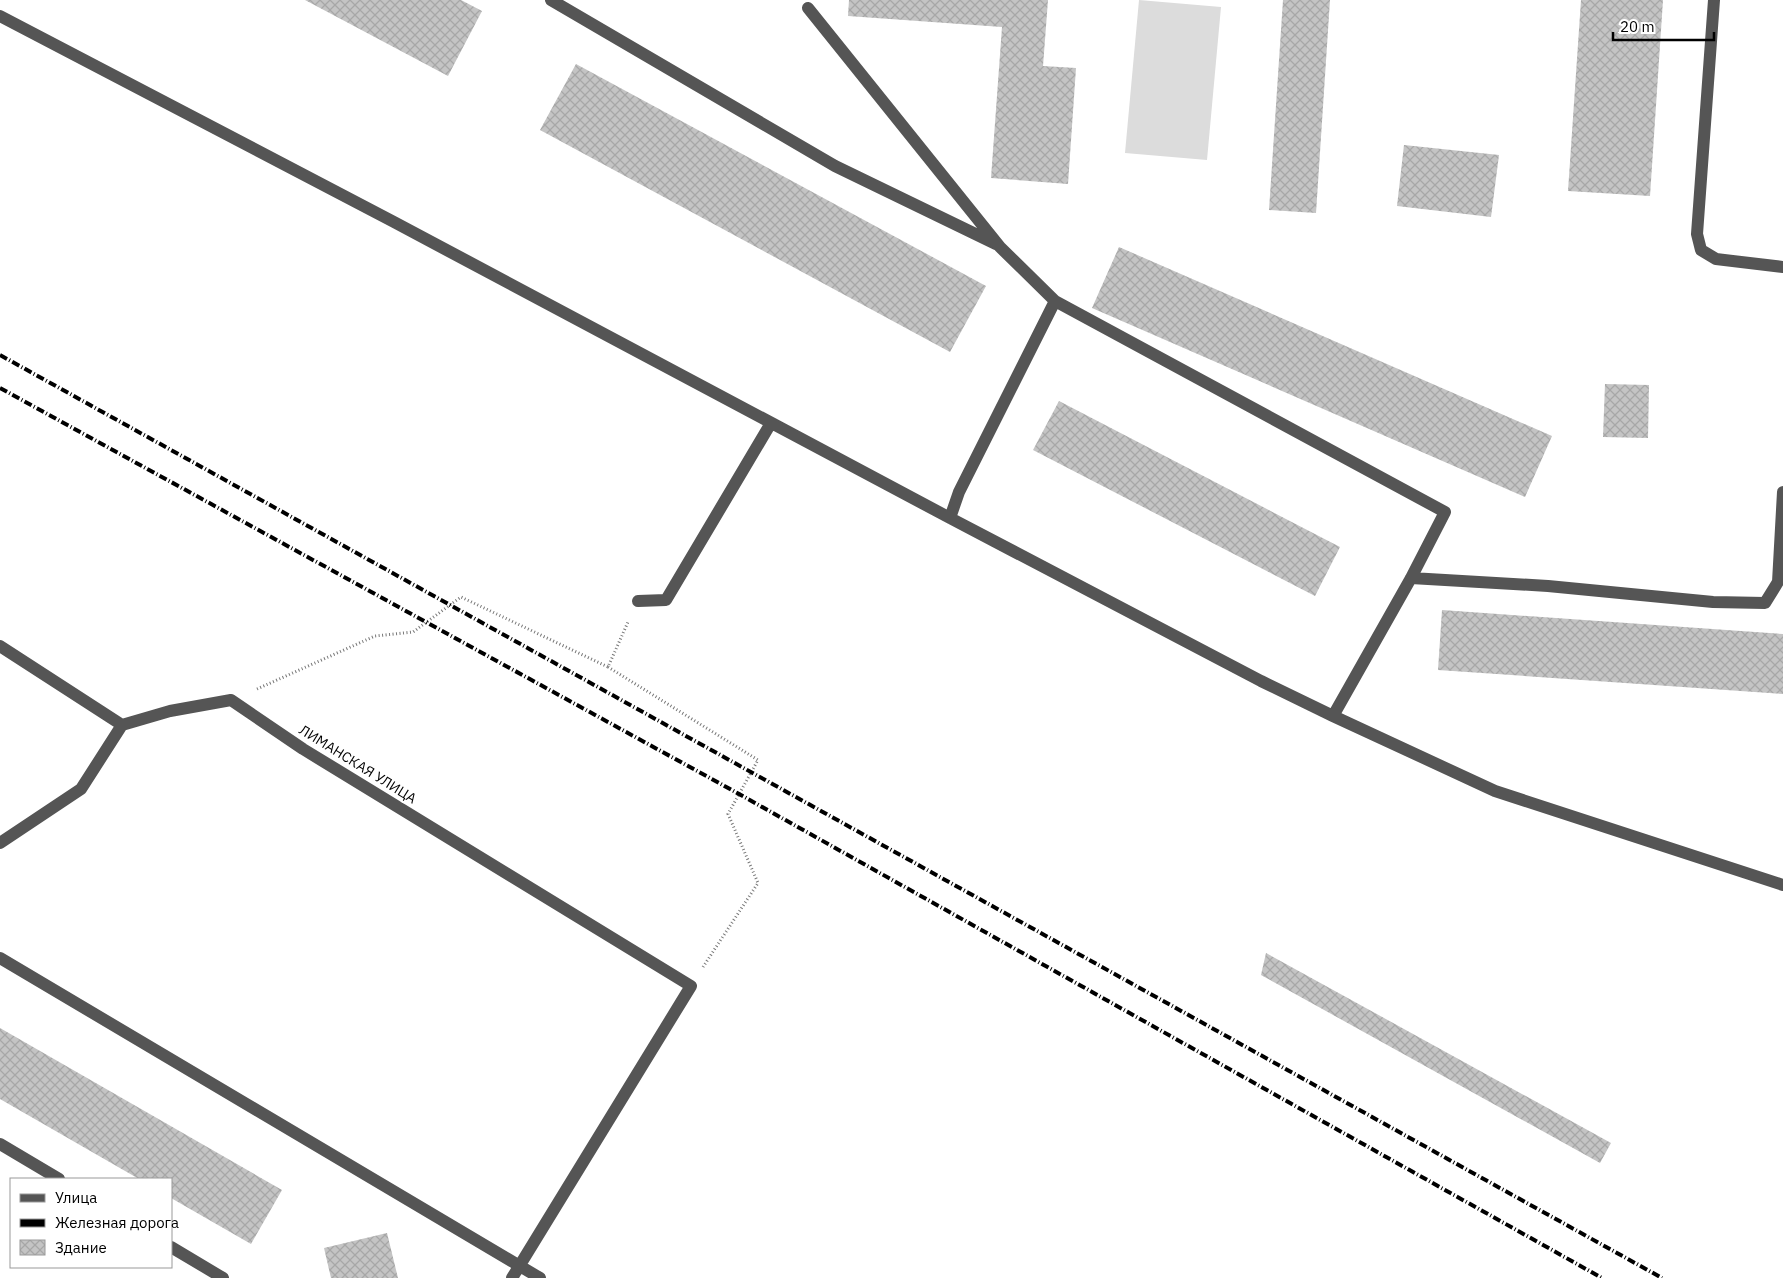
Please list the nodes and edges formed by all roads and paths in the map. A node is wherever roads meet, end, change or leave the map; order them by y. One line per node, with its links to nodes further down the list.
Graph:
1 (551, 0): 5 (street)
2 (1714, 0): 6 (street)
3 (808, 8): 5 (street)
4 (0, 16): 8 (street)
5 (1000, 247): 7 (street)
6 (1783, 267)
7 (1055, 301): 10 (street); 11 (street)
8 (771, 423): 10 (street); 12 (street)
9 (1783, 492): 11 (street)
10 (950, 518): 16 (street)
11 (1411, 578): 16 (street)
12 (638, 601): 14 (path)
13 (0, 646): 17 (street)
14 (608, 667): 15 (path); 21 (path)
15 (232, 700): 17 (street); 21 (street, ЛИМАНСКАЯ УЛИЦА)
16 (1332, 716): 19 (street)
17 (122, 724): 18 (street)
18 (0, 843)
19 (1783, 885)
20 (0, 958): 25 (street)
21 (691, 986): 25 (street)
22 (0, 1144): 23 (street)
23 (57, 1178)
24 (172, 1248): 26 (street)
25 (519, 1265): 27 (street); 28 (street)
26 (223, 1278)
27 (512, 1278)
28 (540, 1278)

